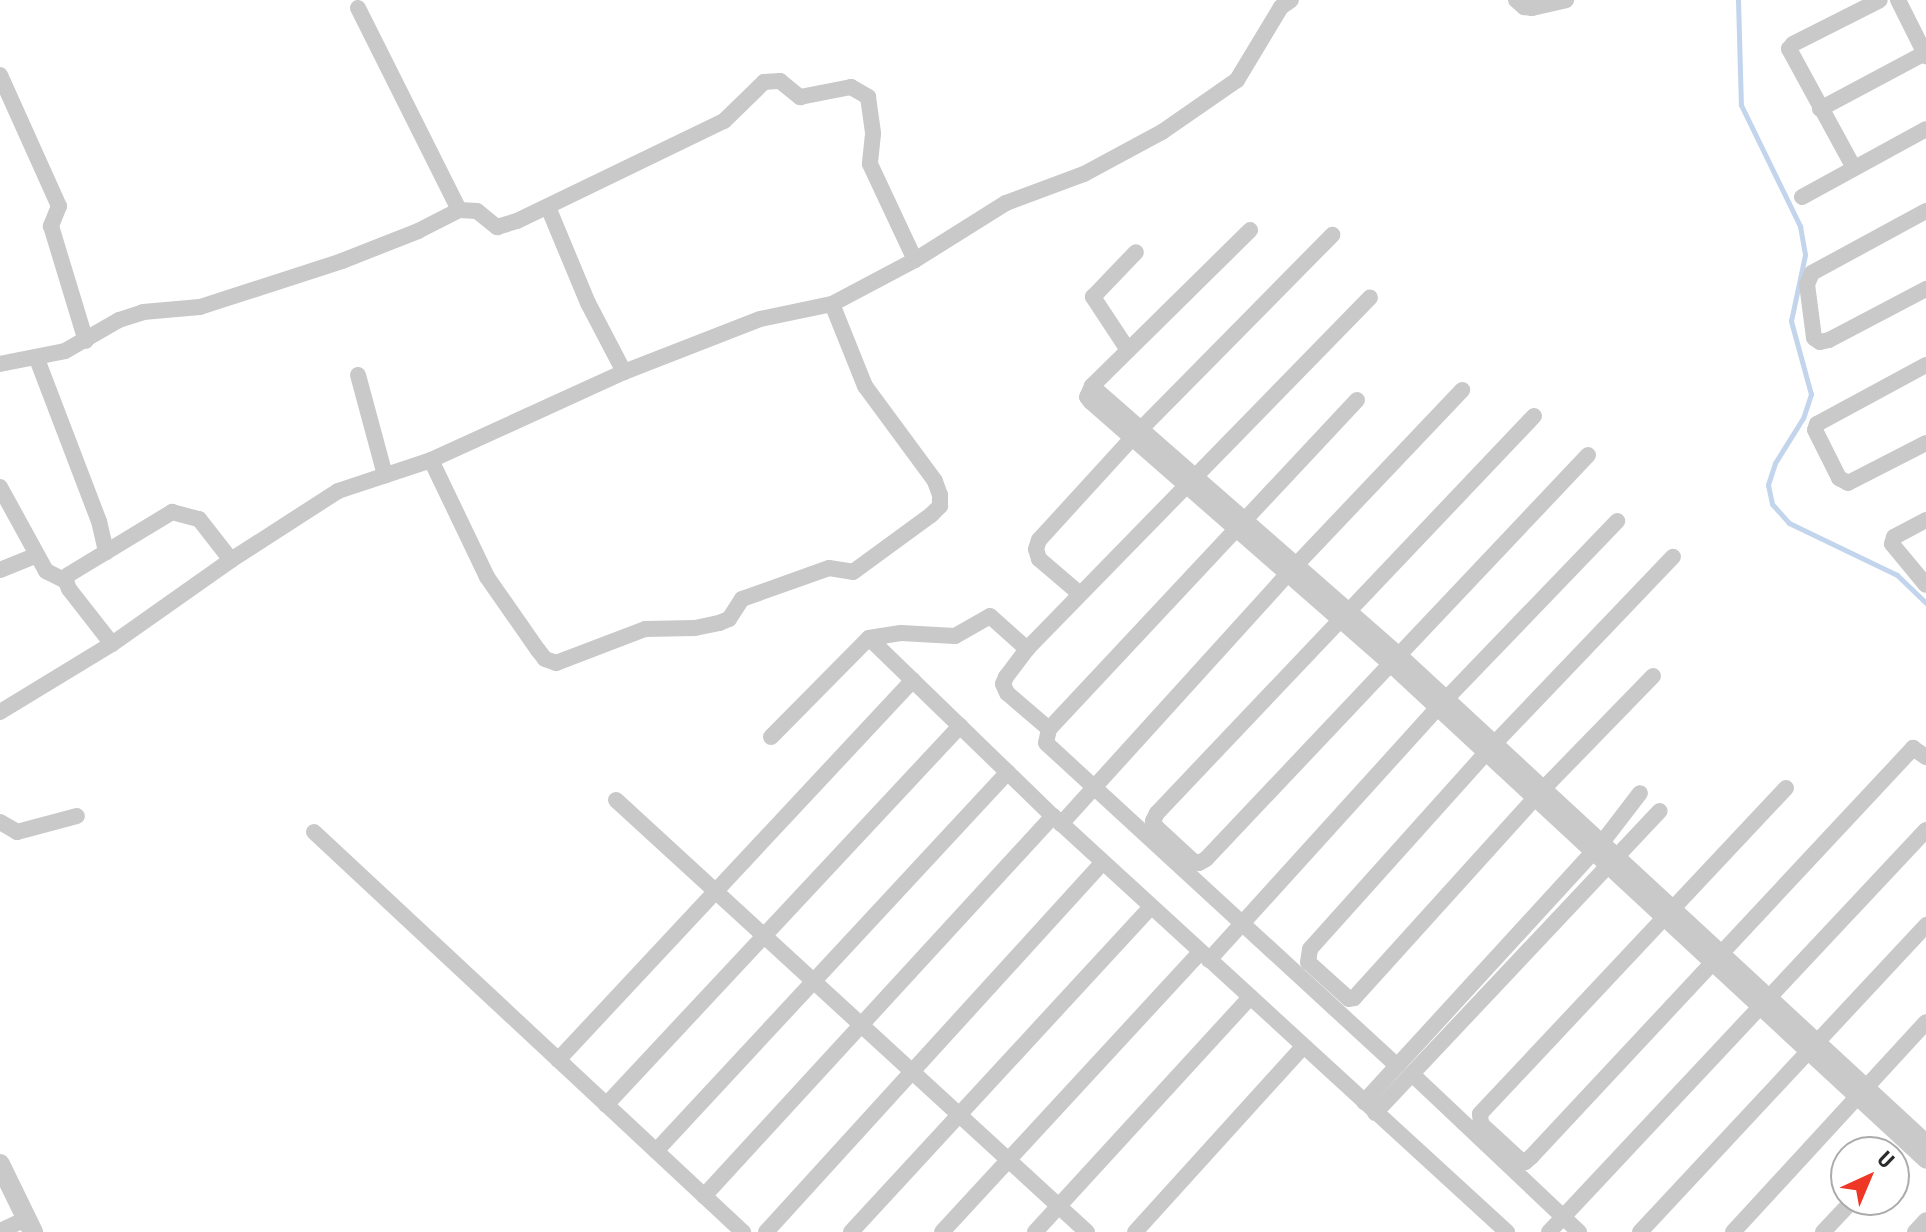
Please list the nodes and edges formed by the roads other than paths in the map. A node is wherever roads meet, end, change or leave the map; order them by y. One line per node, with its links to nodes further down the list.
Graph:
1 (1291, 0): 19 (street)
2 (1516, 0): 3 (street)
3 (1566, 0)
4 (1880, 0): 9 (street)
5 (1898, 0): 7 (street)
6 (358, 8): 14 (street)
7 (1925, 55): 9 (street)
8 (0, 75): 23 (street)
9 (1820, 109): 11 (street)
10 (1926, 129): 11 (street)
11 (1854, 168): 12 (street)
12 (1802, 197)
13 (548, 207): 14 (street); 19 (street); 28 (street)
14 (459, 210): 23 (street)
15 (1926, 211): 20 (street)
16 (1250, 230): 24 (street)
17 (1332, 235): 33 (street)
18 (1136, 252): 24 (street)
19 (915, 260): 22 (street)
20 (1926, 289)
21 (1370, 297): 38 (street)
22 (832, 304): 28 (street); 36 (street)
23 (86, 341): 25 (street)
24 (1128, 350): 33 (street)
25 (37, 359): 26 (street); 43 (street)
26 (0, 364)
27 (1926, 365): 34 (street)
28 (624, 372): 36 (street)
29 (358, 375): 37 (street)
30 (1462, 390): 47 (street)
31 (1357, 400): 42 (street)
32 (1534, 416): 52 (street)
33 (1138, 432): 38 (street); 51 (street)
34 (1926, 443)
35 (1588, 455): 56 (street)
36 (431, 460): 37 (street)
37 (385, 475): 46 (street)
38 (1190, 479): 42 (street); 51 (street)
39 (0, 487): 44 (street)
40 (1926, 520): 50 (street)
41 (1617, 521): 59 (street)
42 (1242, 525): 47 (street); 62 (street)
43 (106, 552): 46 (street); 49 (street)
44 (35, 556): 48 (street); 49 (street)
45 (1673, 557): 64 (street)
46 (231, 560): 54 (street)
47 (1293, 568): 52 (street); 67 (street)
48 (0, 570)
49 (66, 581): 54 (street)
50 (1926, 585)
51 (1080, 594): 55 (street)
52 (1343, 614): 56 (street); 56 (street)
53 (869, 638): 55 (street); 58 (street); 63 (street)
54 (112, 644): 60 (street)
55 (1027, 649): 62 (street)
56 (1394, 659): 59 (street)
57 (1653, 676): 70 (street)
58 (913, 680): 61 (street); 81 (street)
59 (1442, 704): 64 (street); 84 (street)
60 (0, 712)
61 (960, 726): 66 (street); 86 (street)
62 (1049, 729): 67 (street)
63 (771, 737)
64 (1490, 749): 70 (street); 70 (street)
65 (1926, 757): 88 (street)
66 (1008, 772): 74 (street); 89 (street)
67 (1094, 787): 74 (street); 84 (street)
68 (1786, 788): 83 (street)
69 (1640, 793): 78 (street)
70 (1538, 794): 78 (street)
71 (616, 800): 81 (street)
72 (1660, 811): 79 (street)
73 (77, 816): 75 (street)
74 (1057, 820): 80 (street); 93 (street)
75 (0, 822)
76 (1926, 830): 91 (street)
77 (314, 832): 96 (street)
78 (1599, 846): 79 (street); 97 (street)
79 (1614, 860): 83 (street); 97 (street)
80 (1103, 862): 82 (street); 98 (street)
81 (716, 893): 86 (street); 96 (street)
82 (1151, 907): 87 (street); 102 (street)
83 (1670, 912): 88 (street); 88 (street)
84 (1242, 924): 87 (street); 97 (street)
85 (1926, 925): 94 (street)
86 (766, 934): 89 (street); 100 (street)
87 (1204, 956): 90 (street); 107 (street)
88 (1718, 957): 91 (street)
89 (815, 980): 93 (street); 106 (street)
90 (1250, 997): 95 (street); 111 (street)
91 (1766, 1001): 94 (street); 113 (street)
92 (1926, 1022): 99 (street)
93 (863, 1024): 98 (street); 110 (street)
94 (1813, 1046): 99 (street); 127 (street)
95 (1303, 1047): 101 (street); 123 (street)
96 (558, 1060): 100 (street)
97 (1405, 1070): 101 (street); 113 (street)
98 (913, 1071): 102 (street); 118 (street)
99 (1862, 1092): 103 (street); 104 (street); 128 (street)
100 (606, 1105): 106 (street)
101 (1370, 1107): 124 (street)
102 (960, 1114): 107 (street); 119 (street)
103 (1901, 1136)
104 (1926, 1142)
105 (1910, 1146): 108 (street)
106 (656, 1151): 110 (street)
107 (1009, 1160): 111 (street); 120 (street)
108 (1926, 1161)
109 (0, 1164): 115 (street)
110 (704, 1196): 117 (street)
111 (1059, 1206): 121 (street); 122 (street)
112 (1838, 1216): 129 (street)
113 (1563, 1217): 125 (street); 126 (street)
114 (1926, 1220): 130 (street)
115 (29, 1226): 116 (street)
116 (0, 1231)
117 (743, 1232)
118 (766, 1232)
119 (851, 1232)
120 (942, 1232)
121 (1035, 1232)
122 (1087, 1232)
123 (1135, 1232)
124 (1507, 1232)
125 (1549, 1232)
126 (1579, 1232)
127 (1640, 1232)
128 (1733, 1232)
129 (1823, 1232)
130 (1915, 1232)

